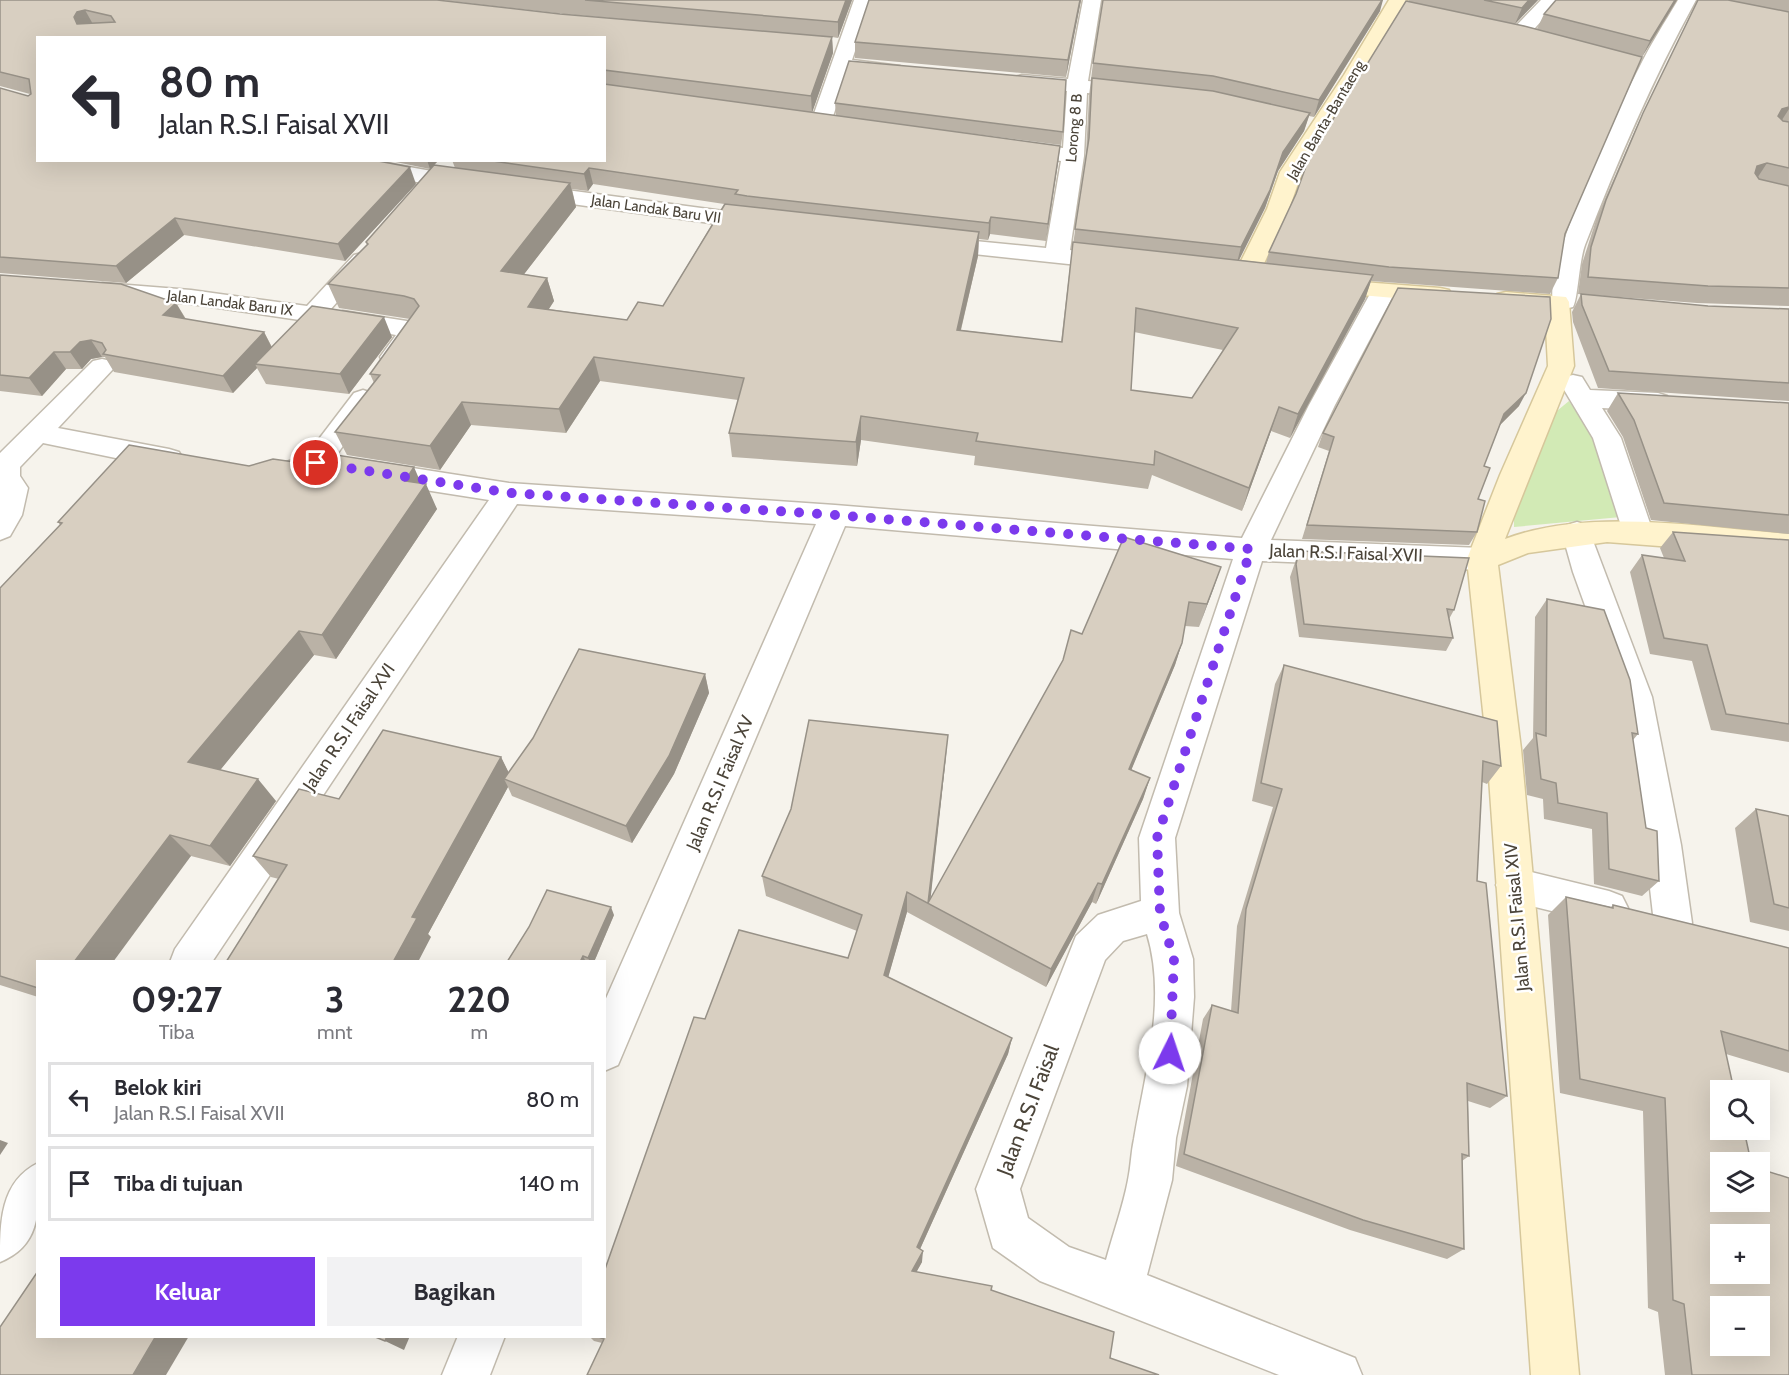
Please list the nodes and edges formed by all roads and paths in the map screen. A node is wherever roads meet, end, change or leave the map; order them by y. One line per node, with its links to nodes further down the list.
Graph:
1 (863, 0): 13 (street)
2 (1092, 0): 16 (street, Lorong 8 B)
3 (1551, 0): 10 (street)
4 (1686, 1): 7 (street); 33 (street)
5 (1374, 2): 6 (street)
6 (1396, 3): 8 (street); 32 (street, Jalan Banta-Bantaeng)
7 (1707, 6)
8 (1417, 11)
9 (1497, 28): 10 (street)
10 (1520, 33): 11 (street)
11 (1543, 39)
12 (824, 44): 13 (street)
13 (844, 55): 14 (street); 19 (street)
14 (907, 71)
15 (999, 79): 16 (street)
16 (1077, 86): 17 (street); 22 (street, Lorong 8 B)
17 (1156, 93)
18 (798, 119): 19 (street)
19 (821, 122): 20 (street)
20 (844, 125)
21 (993, 145): 22 (street)
22 (1073, 156): 29 (street, Lorong 8 B)
23 (336, 162): 25 (street, Jalan Landak Baru VII)
24 (449, 162): 25 (street)
25 (428, 188): 26 (street, Jalan Landak Baru VII)
26 (778, 225)
27 (916, 242): 29 (street)
28 (374, 247): 34 (street, Jalan Landak Baru IX)
29 (1057, 256): 30 (street)
30 (1140, 265)
31 (79, 288): 34 (street, Jalan Landak Baru IX)
32 (1383, 292): 33 (street); 49 (street)
33 (1569, 303): 35 (street)
34 (313, 314): 40 (street)
35 (1561, 366): 37 (street); 50 (street)
36 (102, 367): 39 (street)
37 (1582, 398): 38 (street); 46 (street)
38 (1684, 404)
39 (38, 433): 41 (street); 45 (street)
40 (316, 463): 42 (street); 43 (street, Jalan R.S.I Faisal XVII)
41 (190, 464)
42 (257, 478)
43 (510, 493): 44 (street, Jalan R.S.I Faisal XVII); 53 (street, Jalan R.S.I Faisal XVI)
44 (835, 515): 49 (street, Jalan R.S.I Faisal XVII); 54 (street, Jalan R.S.I Faisal XV)
45 (0, 529)
46 (1638, 532): 47 (street); 48 (street)
47 (1576, 533): 50 (street); 51 (street)
48 (1789, 545)
49 (1251, 549): 50 (street, Jalan R.S.I Faisal XVII); 52 (street)
50 (1482, 558): 51 (street, Jalan R.S.I Faisal XIV)
51 (1515, 885): 61 (street, Jalan R.S.I Faisal XIV)
52 (1160, 913): 57 (street); 57 (street, Jalan R.S.I Faisal)
53 (190, 960)
54 (606, 1046)
55 (36, 1188): 56 (street)
56 (0, 1240)
57 (1121, 1288): 60 (street, Jalan R.S.I Faisal)
58 (481, 1338): 59 (street)
59 (466, 1375)
60 (1338, 1375)
61 (1555, 1375)

